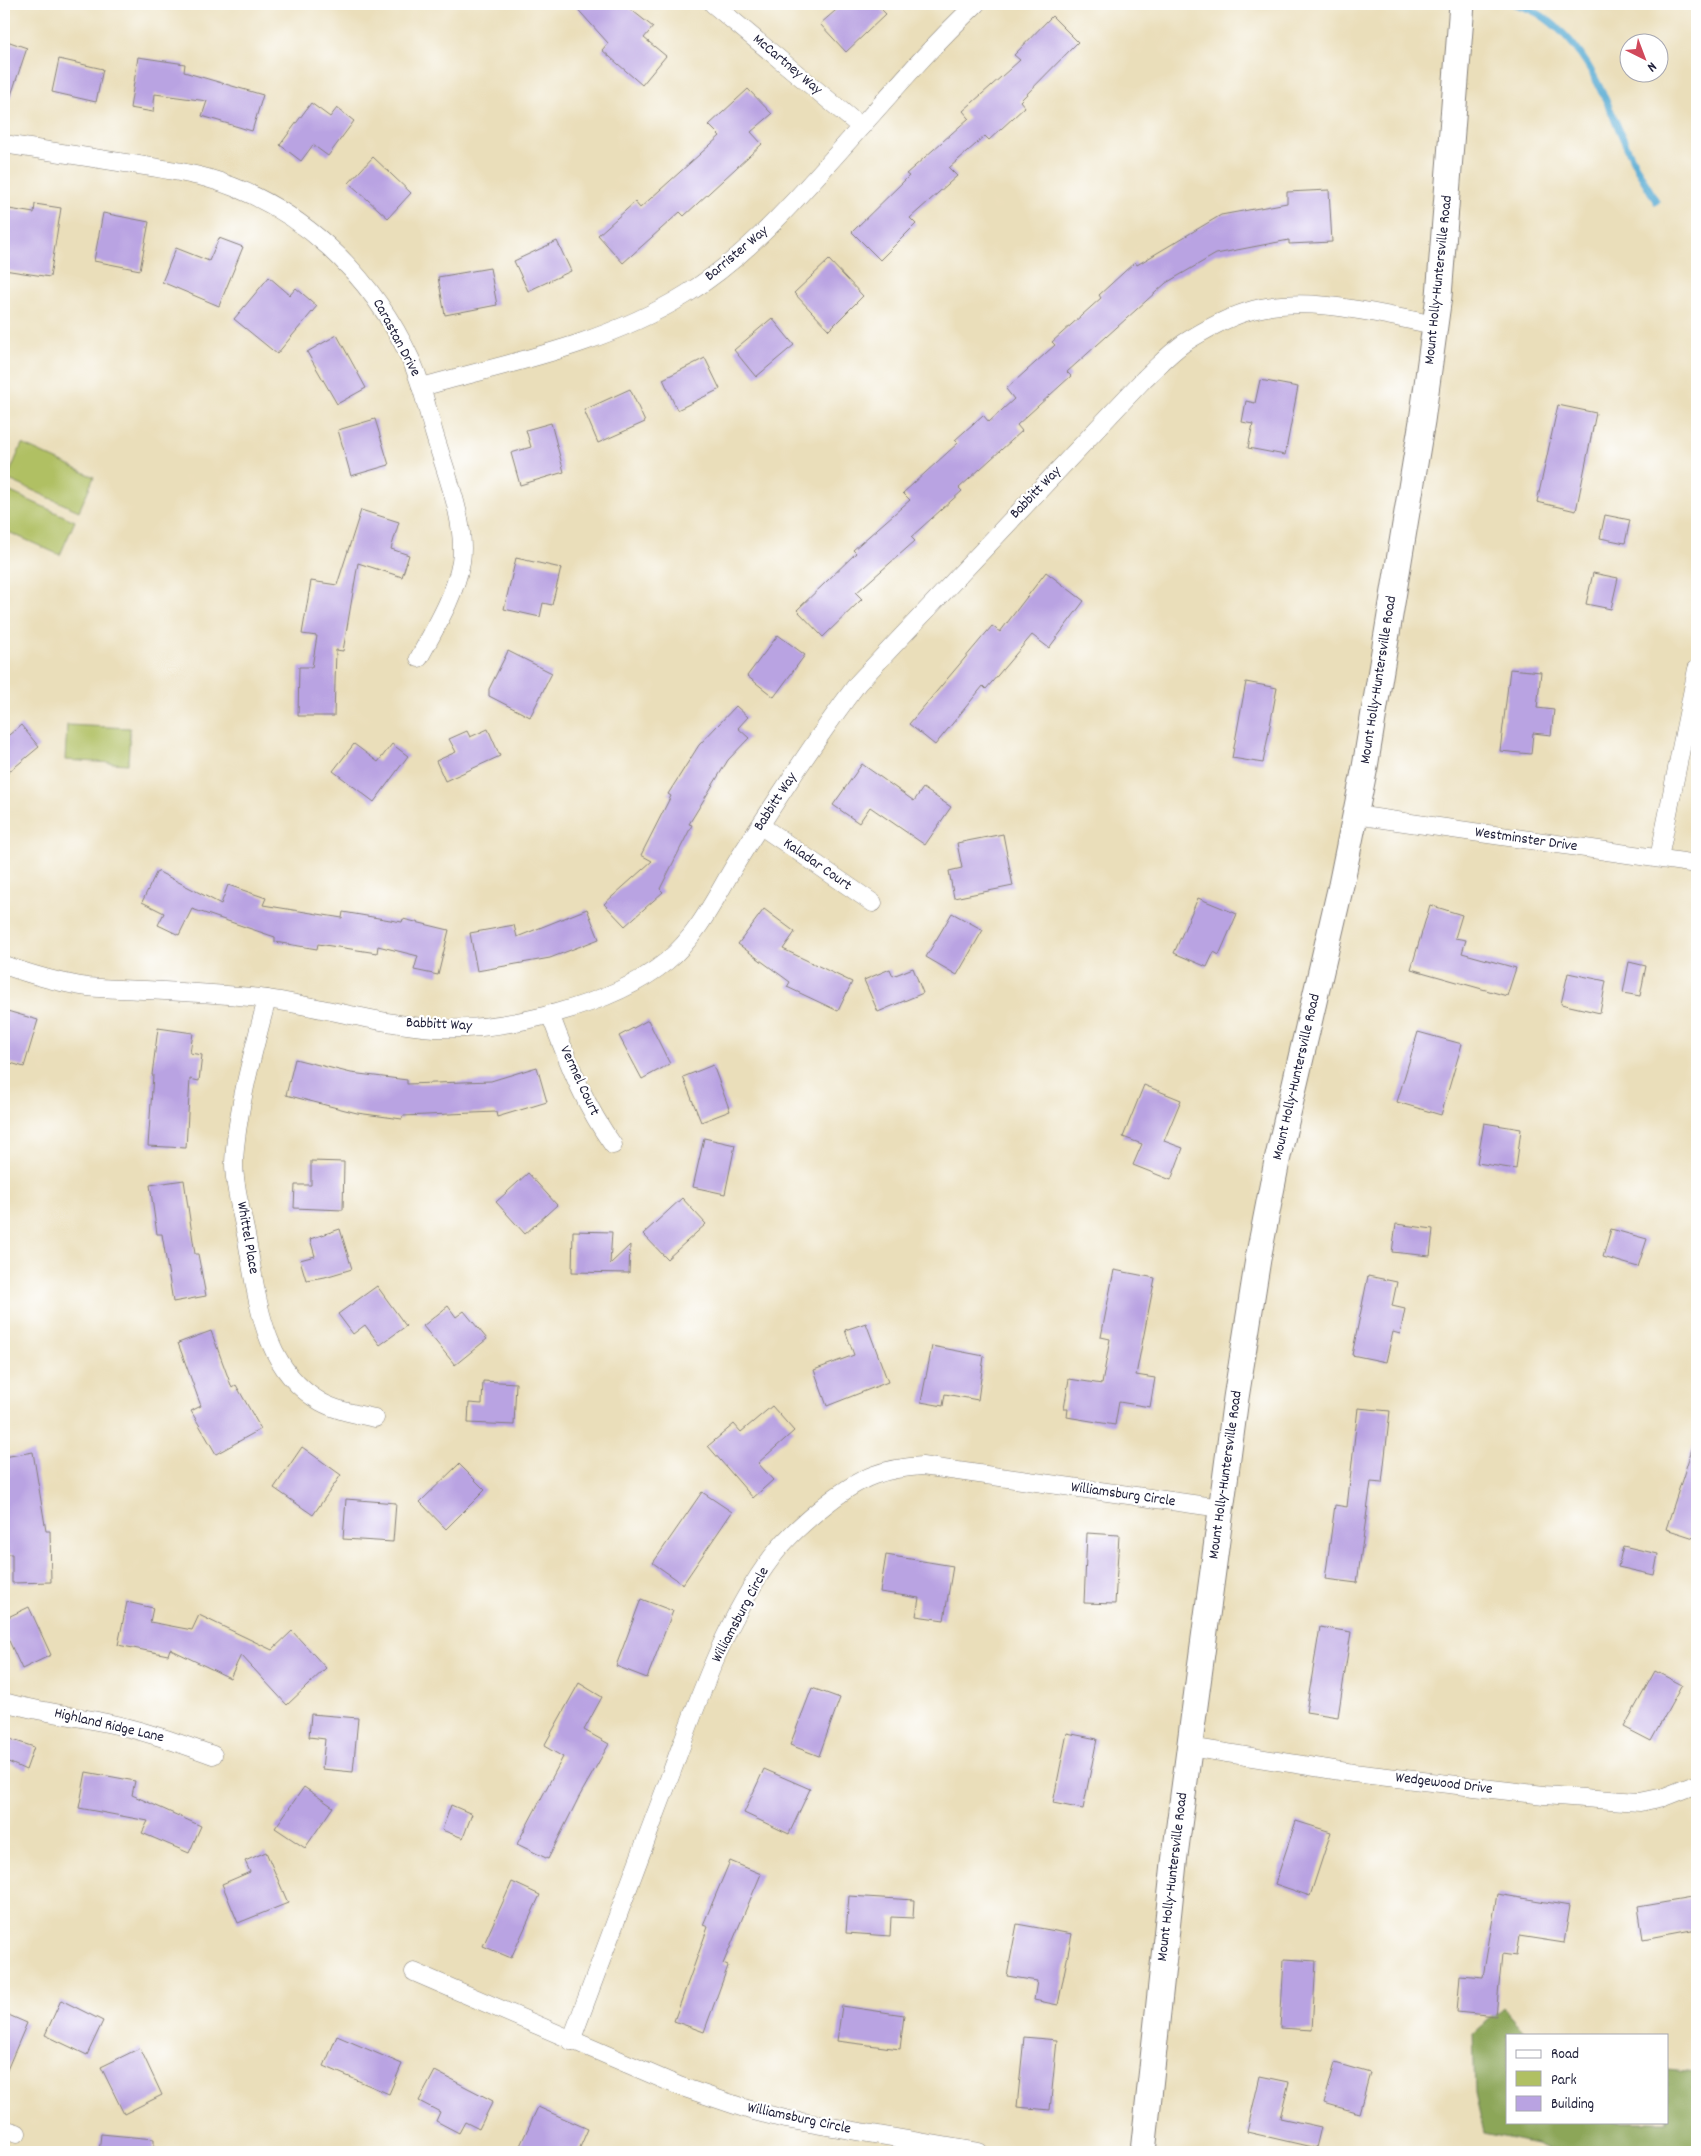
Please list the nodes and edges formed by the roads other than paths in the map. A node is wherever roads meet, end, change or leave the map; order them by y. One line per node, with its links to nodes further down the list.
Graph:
1 (713, 4): 4 (street, McCartney Way)
2 (976, 4): 4 (street, Barrister Way)
3 (1462, 4): 6 (main road, Mount Holly-Huntersville Road)
4 (861, 127): 7 (street, Barrister Way)
5 (4, 144): 7 (street, Carastan Drive)
6 (1435, 325): 10 (main road, Mount Holly-Huntersville Road); 11 (street, Babbitt Way)
7 (421, 388): 8 (street, Carastan Drive)
8 (419, 658)
9 (1697, 669): 12 (street)
10 (1355, 815): 12 (street, Westminster Drive); 20 (main road, Mount Holly-Huntersville Road)
11 (761, 826): 14 (street, Kaladar Court); 17 (street, Babbitt Way)
12 (1659, 858): 13 (street, Westminster Drive)
13 (1697, 864)
14 (872, 904)
15 (4, 966): 16 (street, Babbitt Way)
16 (267, 999): 17 (street, Babbitt Way); 19 (street, Whittel Place)
17 (550, 1014): 18 (street, Vermel Court)
18 (613, 1145)
19 (375, 1418)
20 (1221, 1508): 22 (main road, Mount Holly-Huntersville Road); 26 (street, Williamsburg Circle)
21 (4, 1702): 23 (street, Highland Ridge Lane)
22 (1189, 1747): 24 (street, Wedgewood Drive); 28 (main road, Mount Holly-Huntersville Road)
23 (213, 1754)
24 (1697, 1784)
25 (414, 1972): 26 (street, Williamsburg Circle)
26 (571, 2040): 27 (street, Williamsburg Circle)
27 (979, 2152)
28 (1143, 2152)

